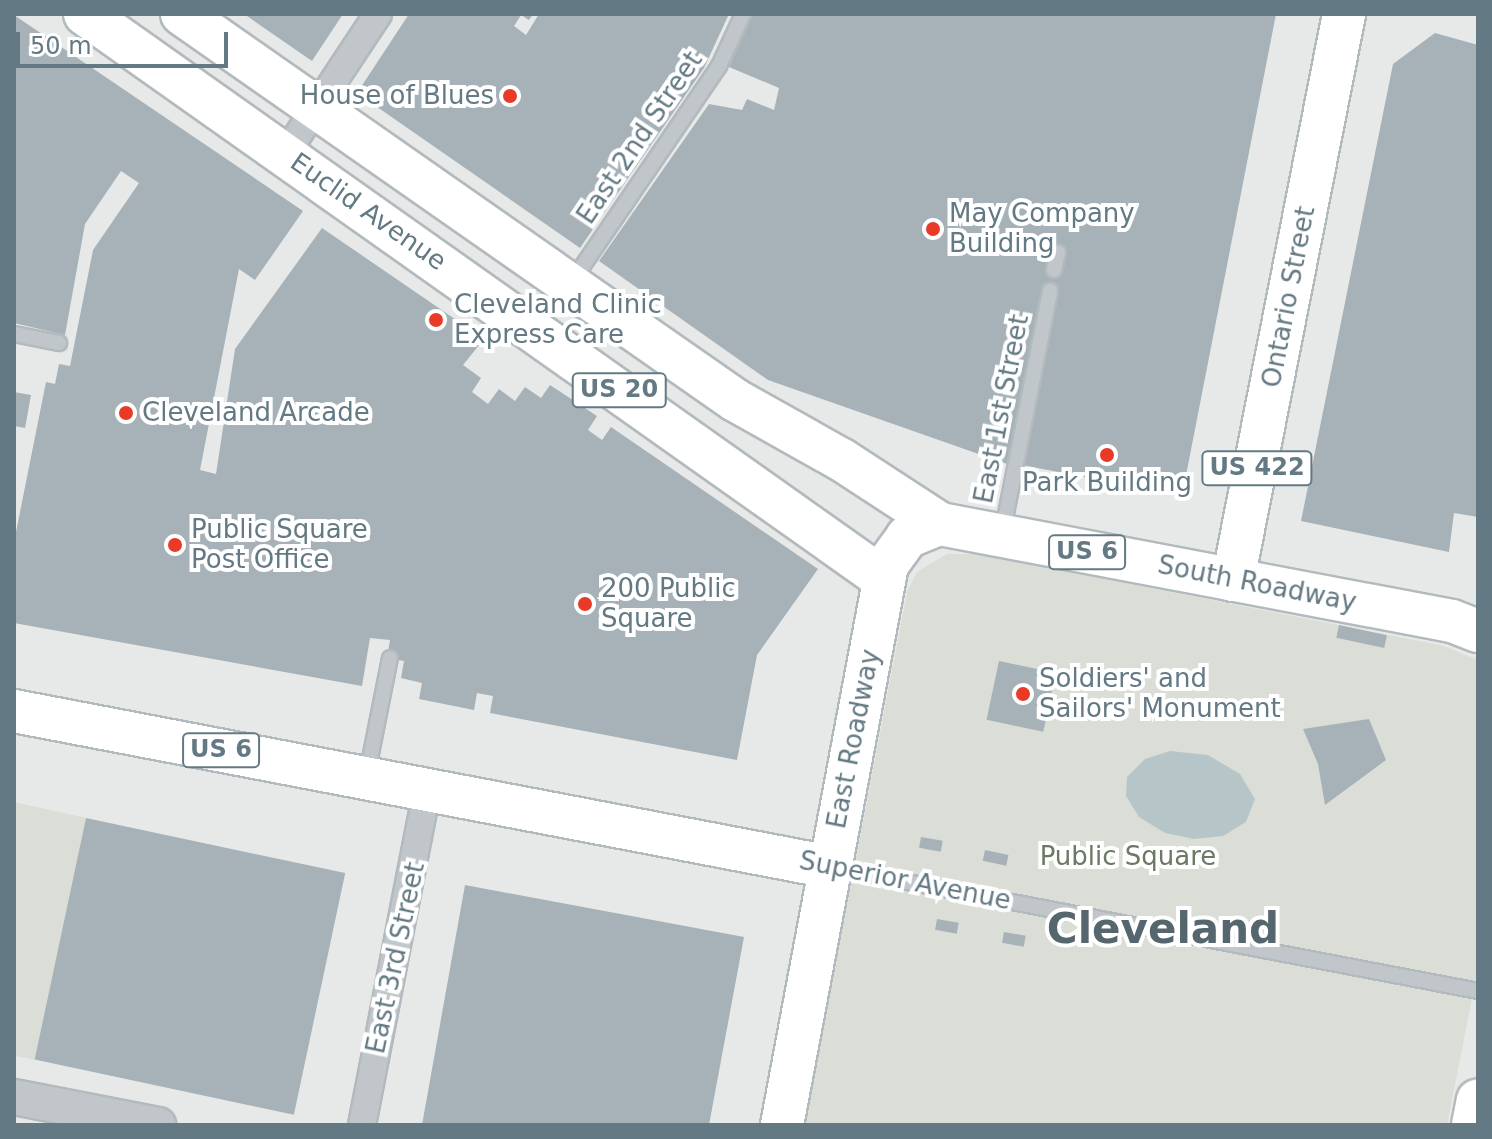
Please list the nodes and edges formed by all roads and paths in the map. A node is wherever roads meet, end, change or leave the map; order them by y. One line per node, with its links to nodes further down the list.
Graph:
1 (85, 14): 7 (main road, Euclid Avenue / US 20)
2 (182, 14): 6 (main road, US 20)
3 (378, 14): 6 (street)
4 (743, 14): 10 (lane, East 2nd Street)
5 (1344, 14): 17 (main road, Ontario Street / US 422)
6 (317, 109): 7 (street); 10 (main road, US 20)
7 (286, 153): 16 (main road, Euclid Avenue / US 20)
8 (1058, 252): 9 (lane)
9 (1054, 270)
10 (570, 285): 14 (main road, US 20)
11 (1050, 291): 15 (lane, East 1st Street)
12 (14, 334): 13 (lane)
13 (59, 343)
14 (940, 524): 15 (main road, South Roadway / US 6); 16 (main road, East Roadway)
15 (1001, 536): 17 (main road, South Roadway / US 6)
16 (884, 579): 23 (main road, East Roadway)
17 (1233, 580): 18 (main road, South Roadway / US 6)
18 (1478, 631)
19 (390, 658): 21 (lane)
20 (14, 711): 21 (main road, US 6)
21 (367, 778): 22 (main road, US 6)
22 (427, 790): 23 (main road, Superior Avenue / US 6); 28 (street, East 3rd Street)
23 (830, 867): 24 (lane, Superior Avenue); 29 (main road, East Roadway)
24 (1478, 991)
25 (14, 1097): 27 (street)
26 (1478, 1100): 30 (main road)
27 (158, 1125)
28 (362, 1125)
29 (782, 1125)
30 (1473, 1125)

